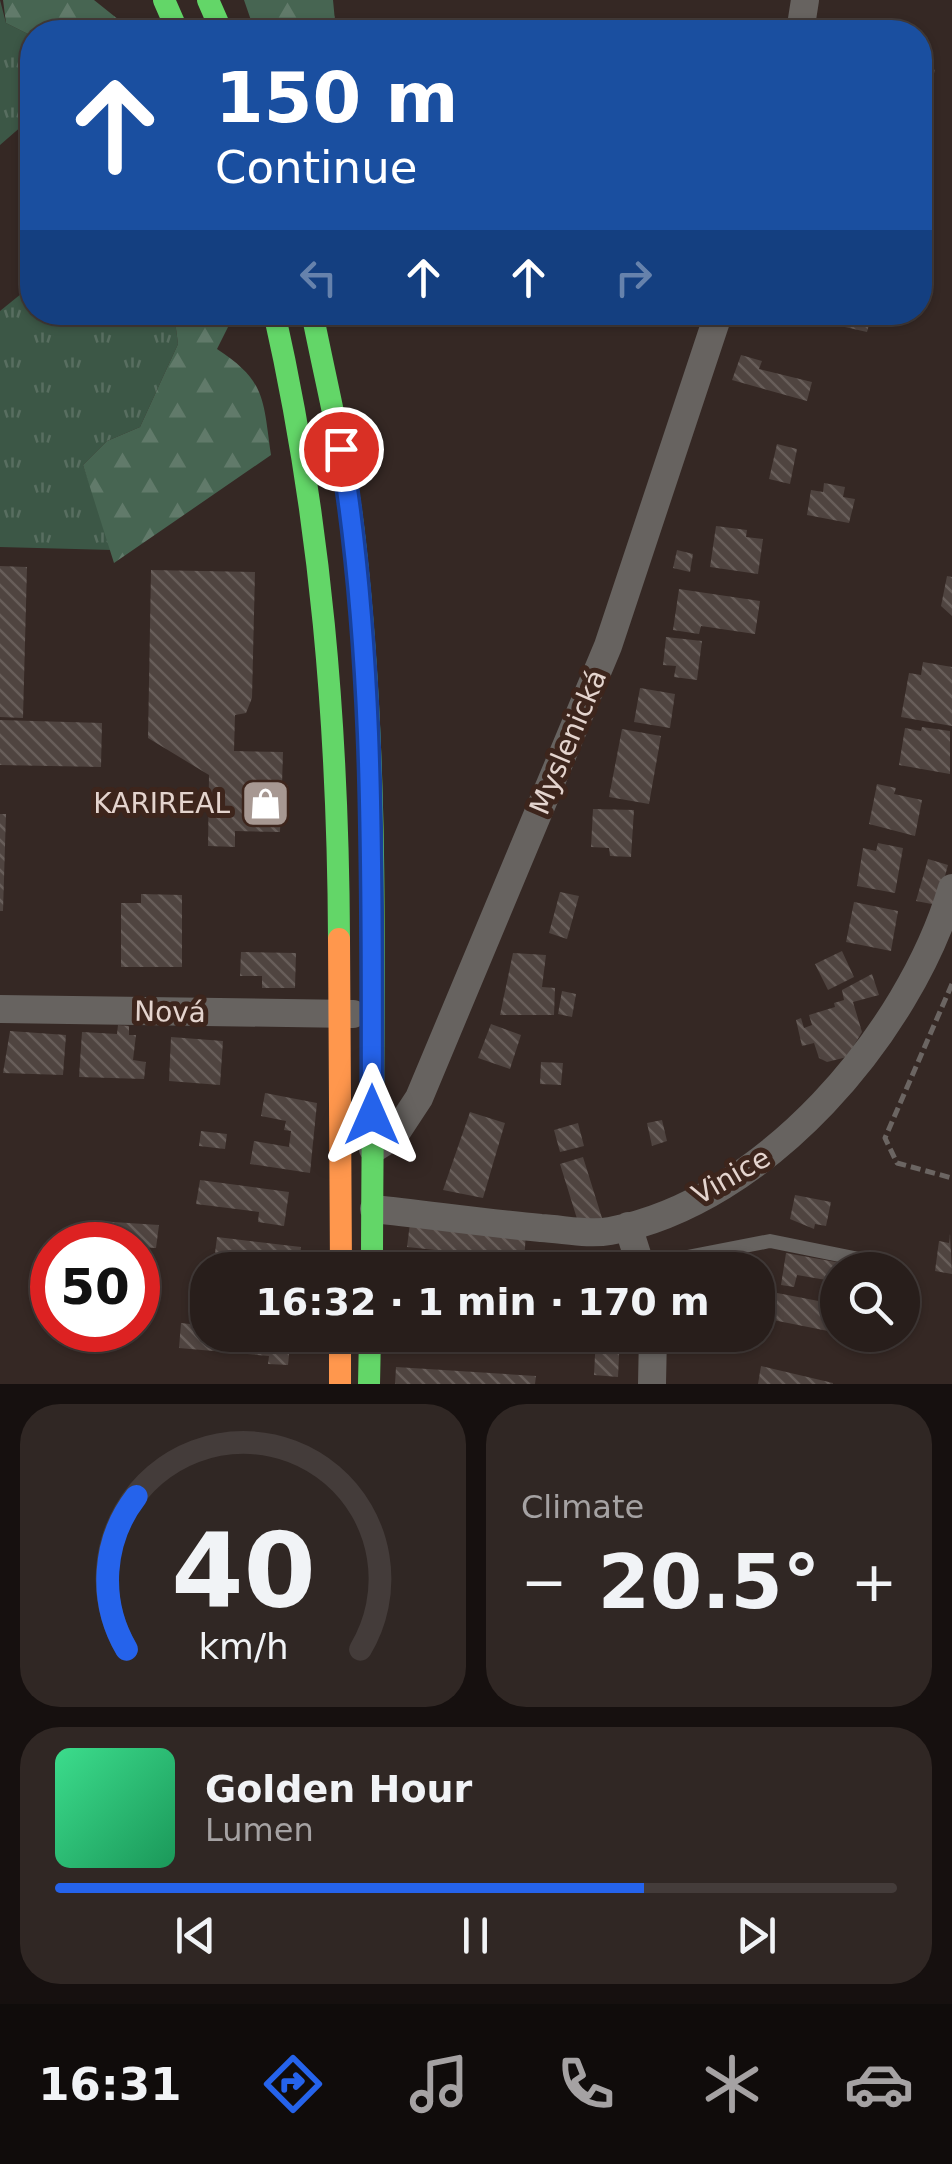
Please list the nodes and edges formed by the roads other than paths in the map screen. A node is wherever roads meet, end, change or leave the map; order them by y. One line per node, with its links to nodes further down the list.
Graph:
1 (277, 325): 7 (main road)
2 (315, 325): 6 (main road)
3 (715, 325): 9 (street, Myslenická)
4 (952, 888): 11 (street, Vinice)
5 (0, 1009): 7 (street, Nová)
6 (372, 1014): 7 (street, Nová); 9 (main road)
7 (339, 1015): 8 (main road)
8 (342, 1105): 9 (main road); 12 (main road)
9 (373, 1149): 10 (main road)
10 (374, 1209): 11 (street, Vinice); 13 (main road)
11 (628, 1226): 14 (street)
12 (341, 1252)
13 (373, 1252)
14 (636, 1252)
15 (717, 1252): 16 (lane)
16 (824, 1252)
17 (340, 1352): 20 (main road)
18 (369, 1352): 21 (main road)
19 (653, 1352): 22 (street)
20 (340, 1384)
21 (368, 1384)
22 (652, 1384)

